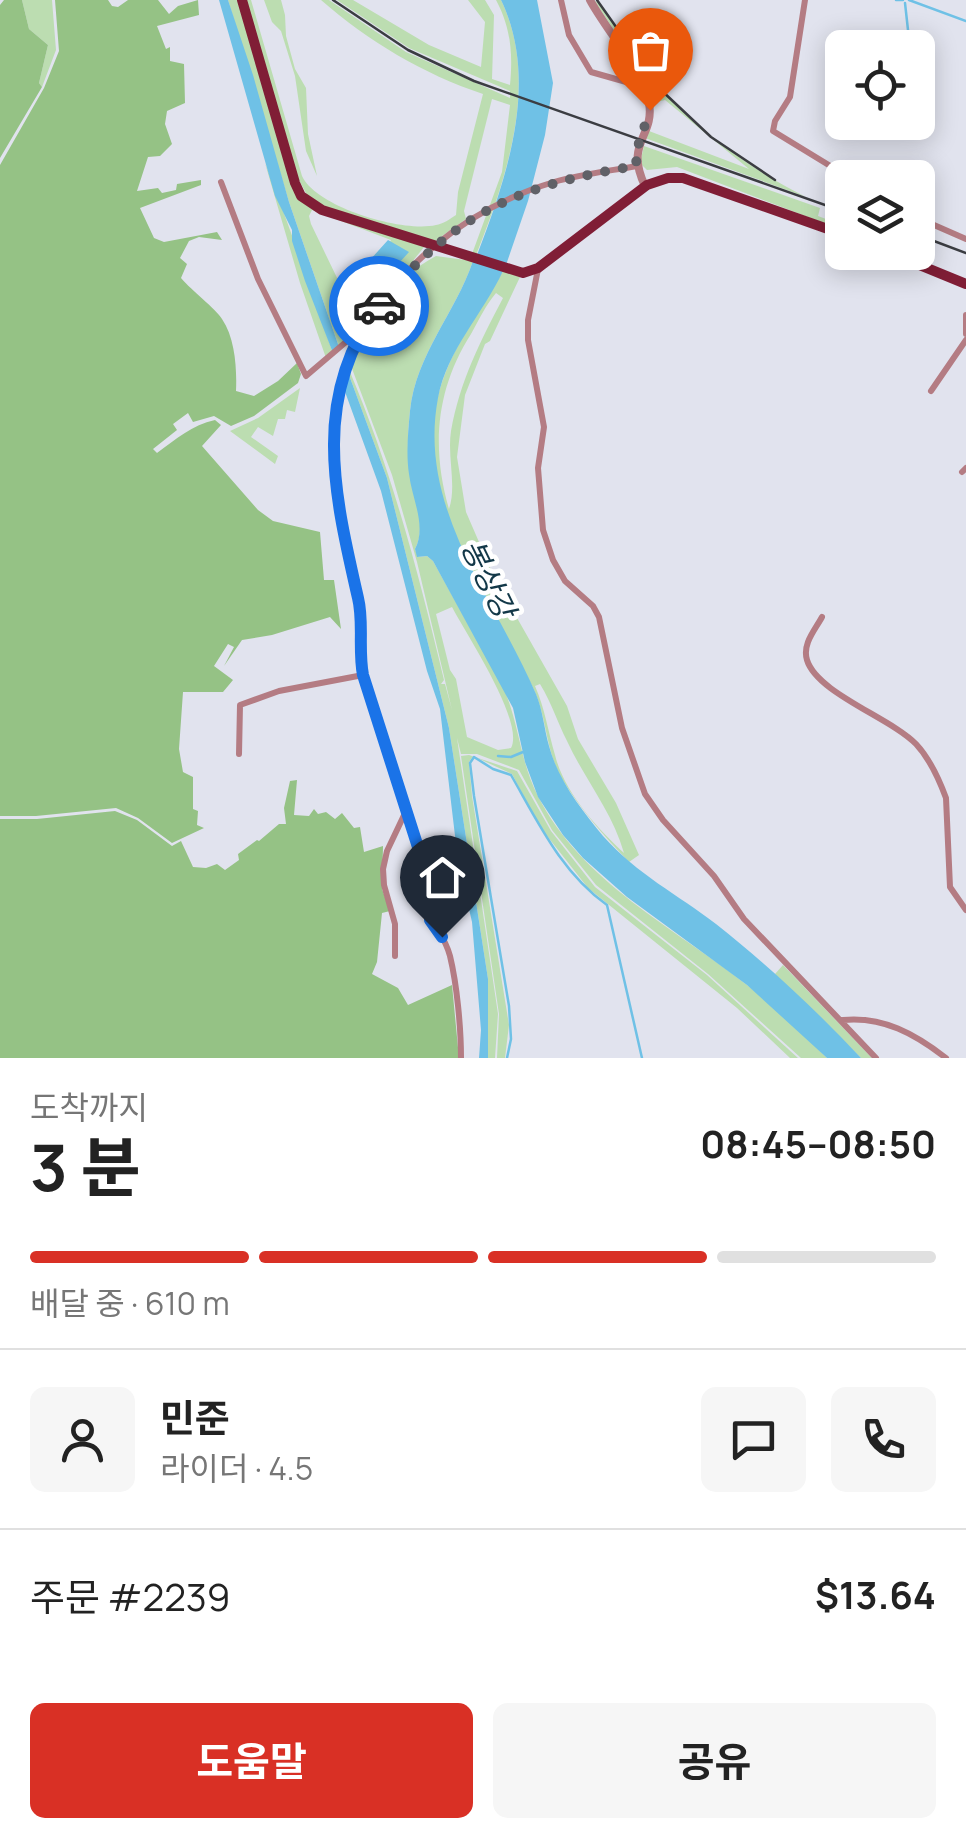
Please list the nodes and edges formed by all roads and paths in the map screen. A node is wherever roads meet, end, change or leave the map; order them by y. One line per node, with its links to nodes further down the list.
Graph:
1 (242, 0): 13 (main road)
2 (561, 0): 5 (street)
3 (590, 0): 5 (street)
4 (805, 0): 6 (street)
5 (644, 87): 7 (street)
6 (825, 163)
7 (636, 166): 9 (street); 13 (street)
8 (220, 182): 18 (street)
9 (645, 186): 11 (main road); 14 (main road)
10 (935, 225): 12 (street)
11 (825, 228)
12 (966, 239)
13 (434, 245): 14 (main road); 18 (street)
14 (538, 268): 27 (street)
15 (932, 270): 16 (main road)
16 (966, 284)
17 (966, 316): 19 (street)
18 (367, 324): 22 (street)
19 (966, 337): 20 (street)
20 (931, 392)
21 (822, 617): 25 (street)
22 (363, 675): 23 (street); 24 (street)
23 (238, 754)
24 (406, 810): 26 (street); 28 (street)
25 (966, 910)
26 (395, 956)
27 (841, 1020): 29 (street); 30 (street)
28 (460, 1058)
29 (876, 1058)
30 (946, 1058)

